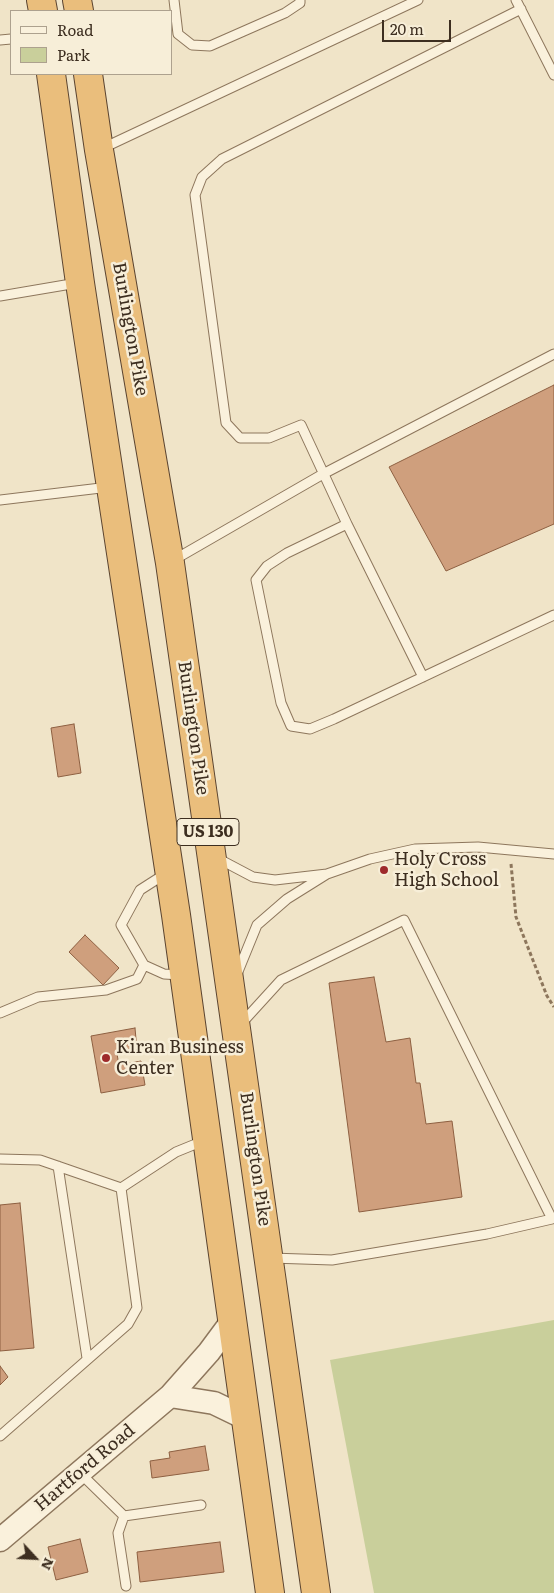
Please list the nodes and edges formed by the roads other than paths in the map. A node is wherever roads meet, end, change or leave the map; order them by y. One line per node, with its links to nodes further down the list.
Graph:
1 (174, 0): 2 (lane)
2 (300, 0)
3 (418, 0): 9 (lane)
4 (516, 0): 5 (lane)
5 (521, 9): 8 (lane); 13 (lane)
6 (51, 75): 10 (highway, US 130)
7 (88, 75): 9 (highway, Burlington Pike / US 130)
8 (554, 75)
9 (98, 150): 17 (highway, Burlington Pike / US 130)
10 (80, 283): 11 (lane); 14 (highway, US 130)
11 (0, 296)
12 (554, 354): 13 (lane)
13 (323, 474): 16 (lane); 17 (lane)
14 (110, 487): 15 (lane); 22 (highway, US 130)
15 (0, 500)
16 (347, 524): 19 (lane); 19 (lane)
17 (170, 562): 20 (highway, Burlington Pike / US 130)
18 (554, 615): 19 (lane)
19 (424, 677)
20 (212, 854): 23 (lane); 26 (highway, Burlington Pike / US 130)
21 (554, 854): 23 (lane)
22 (168, 873): 24 (lane); 25 (highway, US 130)
23 (328, 874): 26 (lane)
24 (144, 965): 25 (lane); 27 (lane)
25 (182, 976): 29 (highway, US 130)
26 (230, 991): 28 (highway, Burlington Pike / US 130)
27 (0, 1014)
28 (237, 1029): 33 (highway, Burlington Pike / US 130); 33 (lane)
29 (206, 1140): 32 (lane); 34 (highway, US 130)
30 (0, 1159): 31 (lane)
31 (58, 1166): 32 (lane); 35 (lane)
32 (121, 1188): 35 (lane)
33 (269, 1258): 45 (highway, Burlington Pike / US 130)
34 (232, 1321): 36 (street, Hartford Road); 37 (highway, US 130)
35 (87, 1358): 38 (lane)
36 (170, 1396): 37 (street); 39 (street, Hartford Road)
37 (245, 1418): 44 (highway, US 130)
38 (0, 1436)
39 (80, 1472): 41 (lane); 42 (street, Hartford Road)
40 (201, 1505): 41 (lane)
41 (124, 1516): 43 (lane)
42 (0, 1540)
43 (126, 1586)
44 (270, 1593)
45 (316, 1593)

